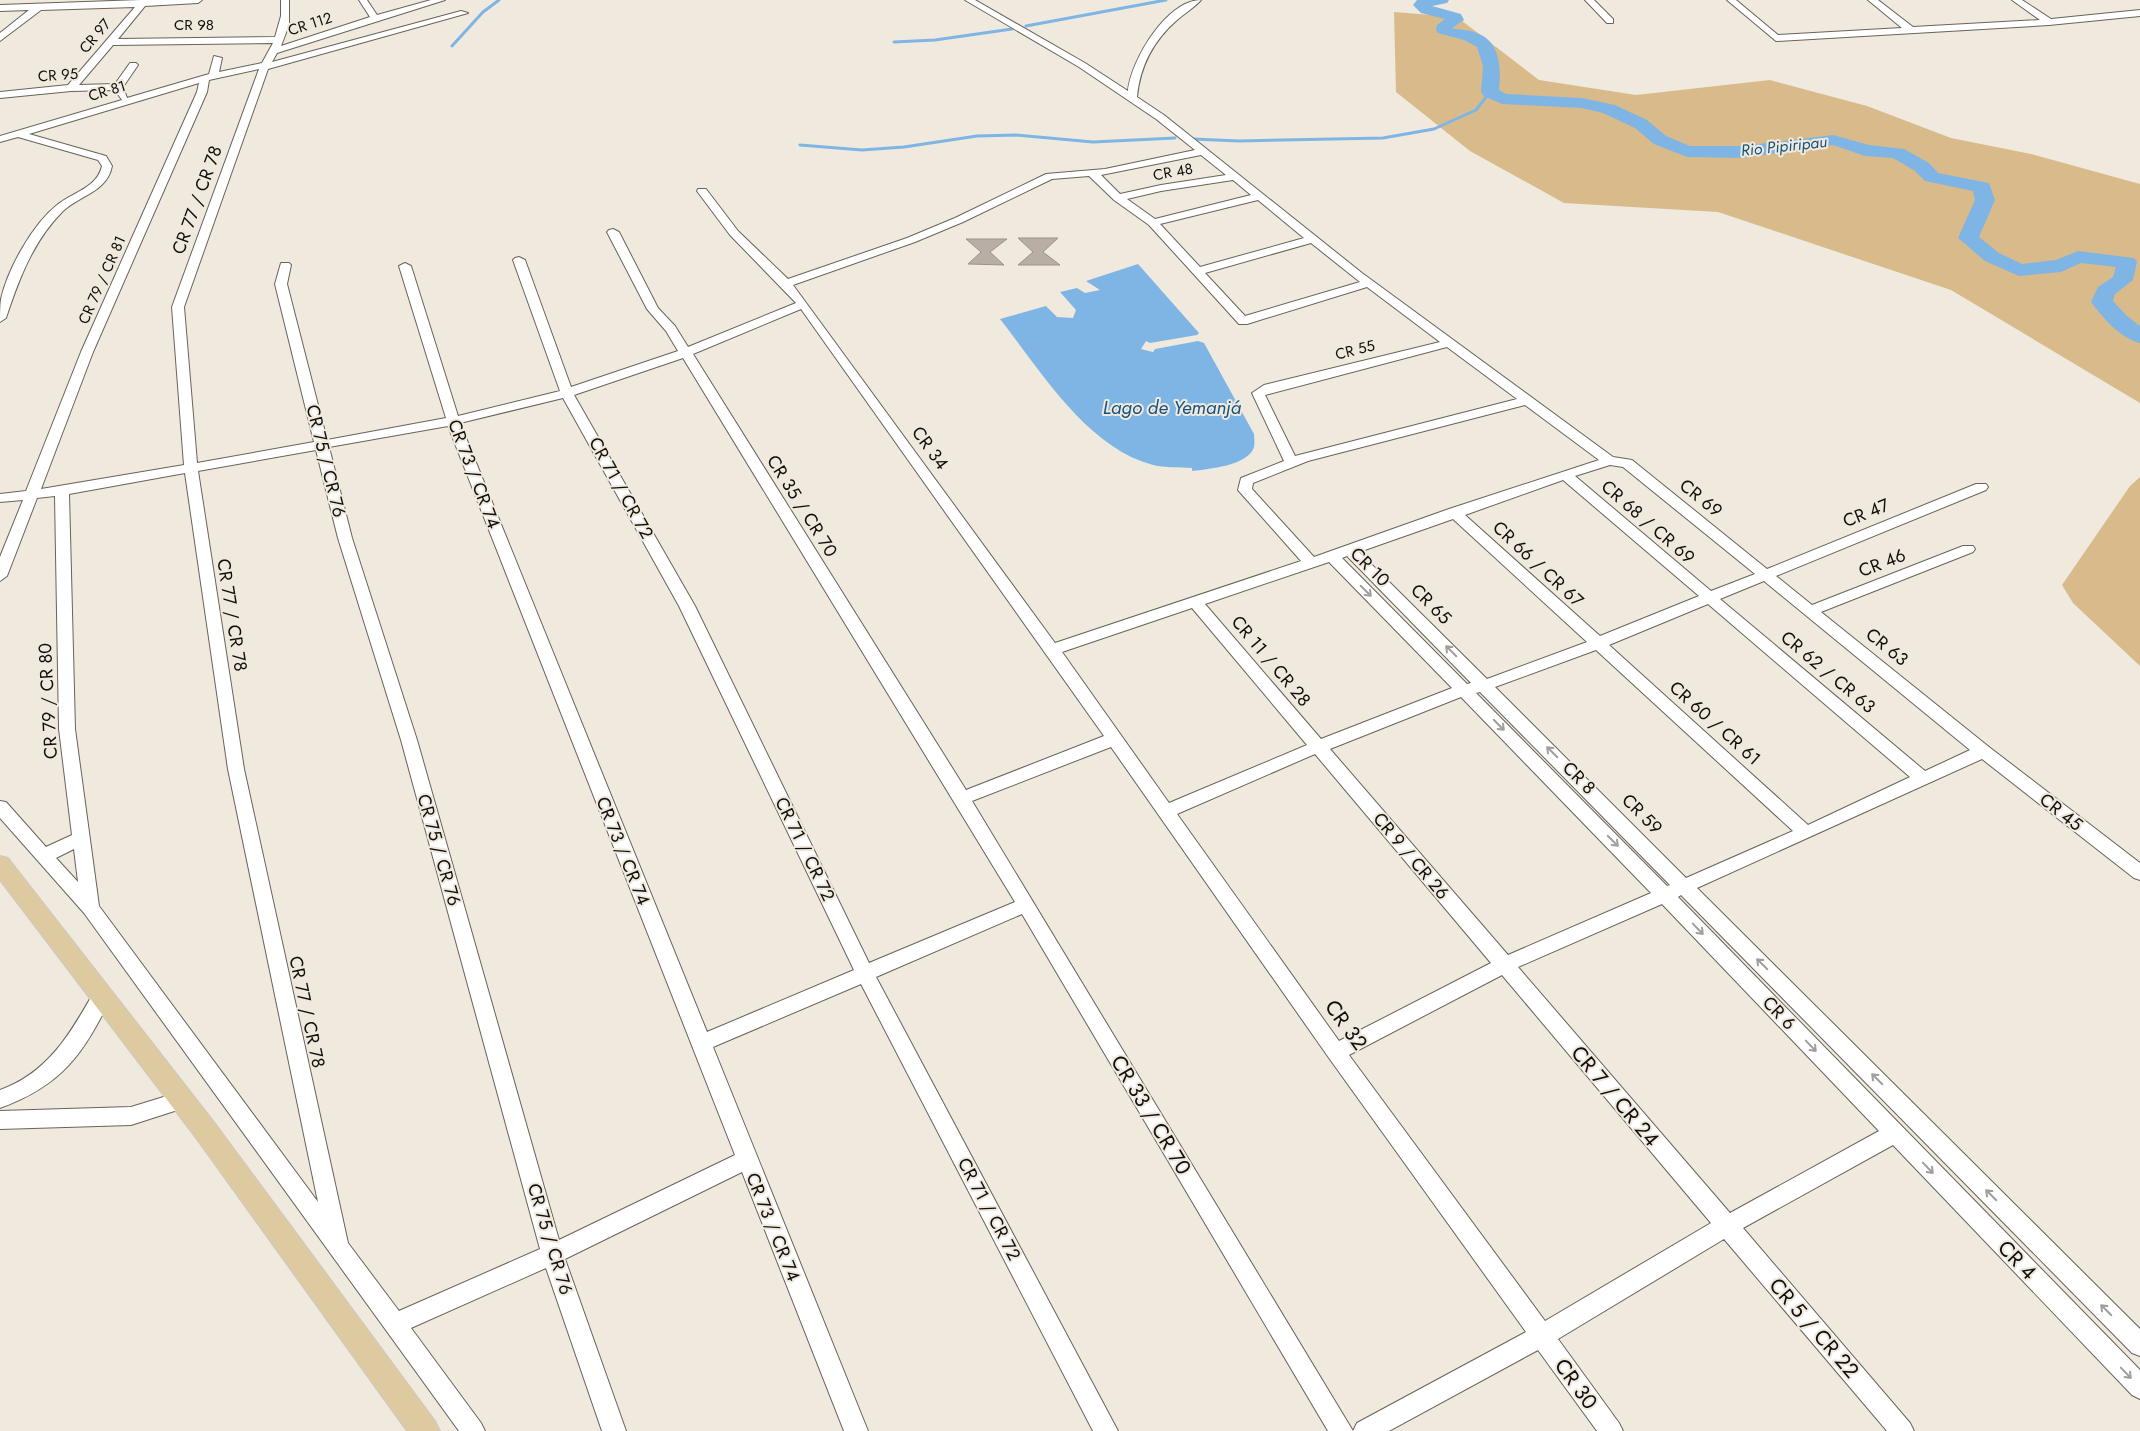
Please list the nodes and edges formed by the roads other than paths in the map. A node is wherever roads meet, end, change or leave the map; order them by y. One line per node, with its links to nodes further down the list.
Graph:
1 (46, 0): 15 (street)
2 (198, 0): 12 (street)
3 (285, 0): 23 (street, CR 77 / CR 78)
4 (363, 0): 17 (street)
5 (441, 0): 17 (street, CR 112)
6 (969, 0): 31 (street)
7 (1196, 0): 31 (street)
8 (1589, 0): 18 (street)
9 (1731, 0): 20 (street)
10 (1872, 0): 20 (street)
11 (2016, 0): 19 (street)
12 (144, 2): 15 (street); 22 (street, CR 97)
13 (457, 6): 26 (street, CR 81)
14 (0, 8): 15 (street)
15 (38, 8): 21 (street)
16 (2140, 13): 19 (street)
17 (376, 18): 23 (street, CR 112)
18 (1610, 21)
19 (2050, 22): 20 (street)
20 (1912, 30)
21 (0, 38)
22 (110, 42): 23 (street, CR 98); 29 (street, CR 97)
23 (276, 46): 26 (street, CR 77 / CR 78)
24 (218, 58): 27 (street, CR 79 / CR 81)
25 (133, 65): 28 (street)
26 (265, 66): 27 (street, CR 81); 60 (street, CR 77 / CR 78)
27 (209, 77): 32 (street, CR 81); 64 (street, CR 79 / CR 81)
28 (118, 87): 29 (street, CR 95); 32 (street)
29 (71, 88): 30 (street, CR 95)
30 (0, 95)
31 (1132, 98): 35 (street)
32 (126, 101): 33 (street, CR 81)
33 (18, 134): 34 (street, CR 81); 51 (street)
34 (0, 139)
35 (1201, 152): 36 (street); 37 (street)
36 (1092, 173): 40 (street); 49 (street)
37 (1233, 177): 39 (street); 40 (street, CR 48)
38 (702, 191): 49 (street, CR 34)
39 (1258, 197): 41 (street); 43 (street)
40 (1118, 198): 41 (street)
41 (1153, 223): 47 (street)
42 (613, 232): 53 (street, CR 35 / CR 70)
43 (1312, 239): 47 (street); 48 (street)
44 (519, 260): 54 (street, CR 71 / CR 72)
45 (285, 265): 57 (street, CR 75 / CR 76)
46 (404, 266): 56 (street, CR 73 / CR 74)
47 (1198, 271): 48 (street)
48 (1369, 283): 52 (street)
49 (786, 284): 50 (street, CR 34)
50 (802, 304): 53 (street); 77 (street, CR 34)
51 (0, 318)
52 (1449, 343): 55 (street); 59 (street, CR 55)
53 (684, 353): 54 (street); 84 (street, CR 35 / CR 70)
54 (567, 393): 56 (street); 97 (street, CR 71 / CR 72)
55 (1528, 400): 58 (street); 59 (street)
56 (453, 421): 57 (street); 99 (street, CR 73 / CR 74)
57 (322, 444): 60 (street); 108 (street, CR 75 / CR 76)
58 (1609, 461): 61 (street); 71 (street, CR 69)
59 (1292, 463): 70 (street)
60 (191, 468): 63 (street); 107 (street, CR 77 / CR 78)
61 (1565, 475): 66 (street); 73 (street, CR 68 / CR 69)
62 (1981, 487): 71 (street, CR 47)
63 (62, 491): 64 (street); 88 (street, CR 79 / CR 80)
64 (32, 496): 65 (street); 72 (street, CR 79 / CR 81)
65 (0, 498)
66 (1454, 512): 68 (street); 76 (street, CR 66 / CR 67)
67 (1968, 549): 75 (street, CR 46)
68 (1350, 550): 69 (street); 78 (street, CR 65, one-way to 68)
69 (1332, 556): 70 (street); 79 (street, CR 10, one-way to 79)
70 (1311, 563): 74 (street)
71 (1766, 574): 73 (street, CR 47); 75 (street, CR 63)
72 (0, 576)
73 (1707, 597): 76 (street, CR 47); 83 (street, CR 62 / CR 63)
74 (1194, 601): 77 (street); 81 (street, CR 11 / CR 28)
75 (1810, 611): 82 (street, CR 63)
76 (1596, 644): 78 (street, CR 47); 87 (street, CR 60 / CR 61)
77 (1052, 650): 80 (street, CR 34)
78 (1486, 685): 79 (street, CR 47); 92 (street, CR 59, one-way to 78)
79 (1464, 690): 81 (street, CR 47); 93 (street, CR 8, one-way to 93)
80 (1114, 739): 84 (street); 86 (street, CR 32)
81 (1317, 747): 86 (street, CR 47); 96 (street, CR 9 / CR 26)
82 (1983, 751): 83 (street); 91 (street, CR 45)
83 (1922, 778): 87 (street)
84 (962, 798): 94 (street, CR 33 / CR 70)
85 (0, 806): 89 (street)
86 (1165, 812): 100 (street, CR 32)
87 (1806, 833): 92 (street)
88 (81, 838): 89 (street); 95 (street, CR 79 / CR 80)
89 (44, 856): 95 (street)
90 (0, 864): 98 (main road)
91 (2140, 873)
92 (1685, 886): 93 (street); 111 (street, CR 59, one-way to 92)
93 (1664, 894): 96 (street); 104 (street, CR 6, one-way to 104)
94 (1025, 905): 97 (street); 118 (street, CR 33 / CR 70)
95 (90, 908): 107 (street)
96 (1504, 966): 100 (street); 106 (street, CR 7 / CR 24)
97 (864, 972): 99 (street); 117 (street, CR 71 / CR 72)
98 (102, 996): 101 (street); 102 (main road)
99 (700, 1044): 105 (street, CR 73 / CR 74)
100 (1336, 1052): 110 (street, CR 32)
101 (0, 1099)
102 (183, 1100): 103 (street); 113 (main road)
103 (0, 1120)
104 (1894, 1133): 106 (street); 112 (street, CR 4, one-way to 112)
105 (746, 1160): 108 (street); 116 (street, CR 73 / CR 74)
106 (1726, 1226): 110 (street); 121 (street, CR 5 / CR 22)
107 (338, 1246): 109 (street)
108 (552, 1254): 109 (street); 115 (street, CR 75 / CR 76)
109 (396, 1324): 114 (street)
110 (1541, 1336): 119 (street); 120 (street, CR 30)
111 (2140, 1345)
112 (2140, 1387)
113 (425, 1431)
114 (473, 1431)
115 (614, 1431)
116 (856, 1431)
117 (1106, 1431)
118 (1341, 1431)
119 (1365, 1431)
120 (1611, 1431)
121 (1902, 1431)

